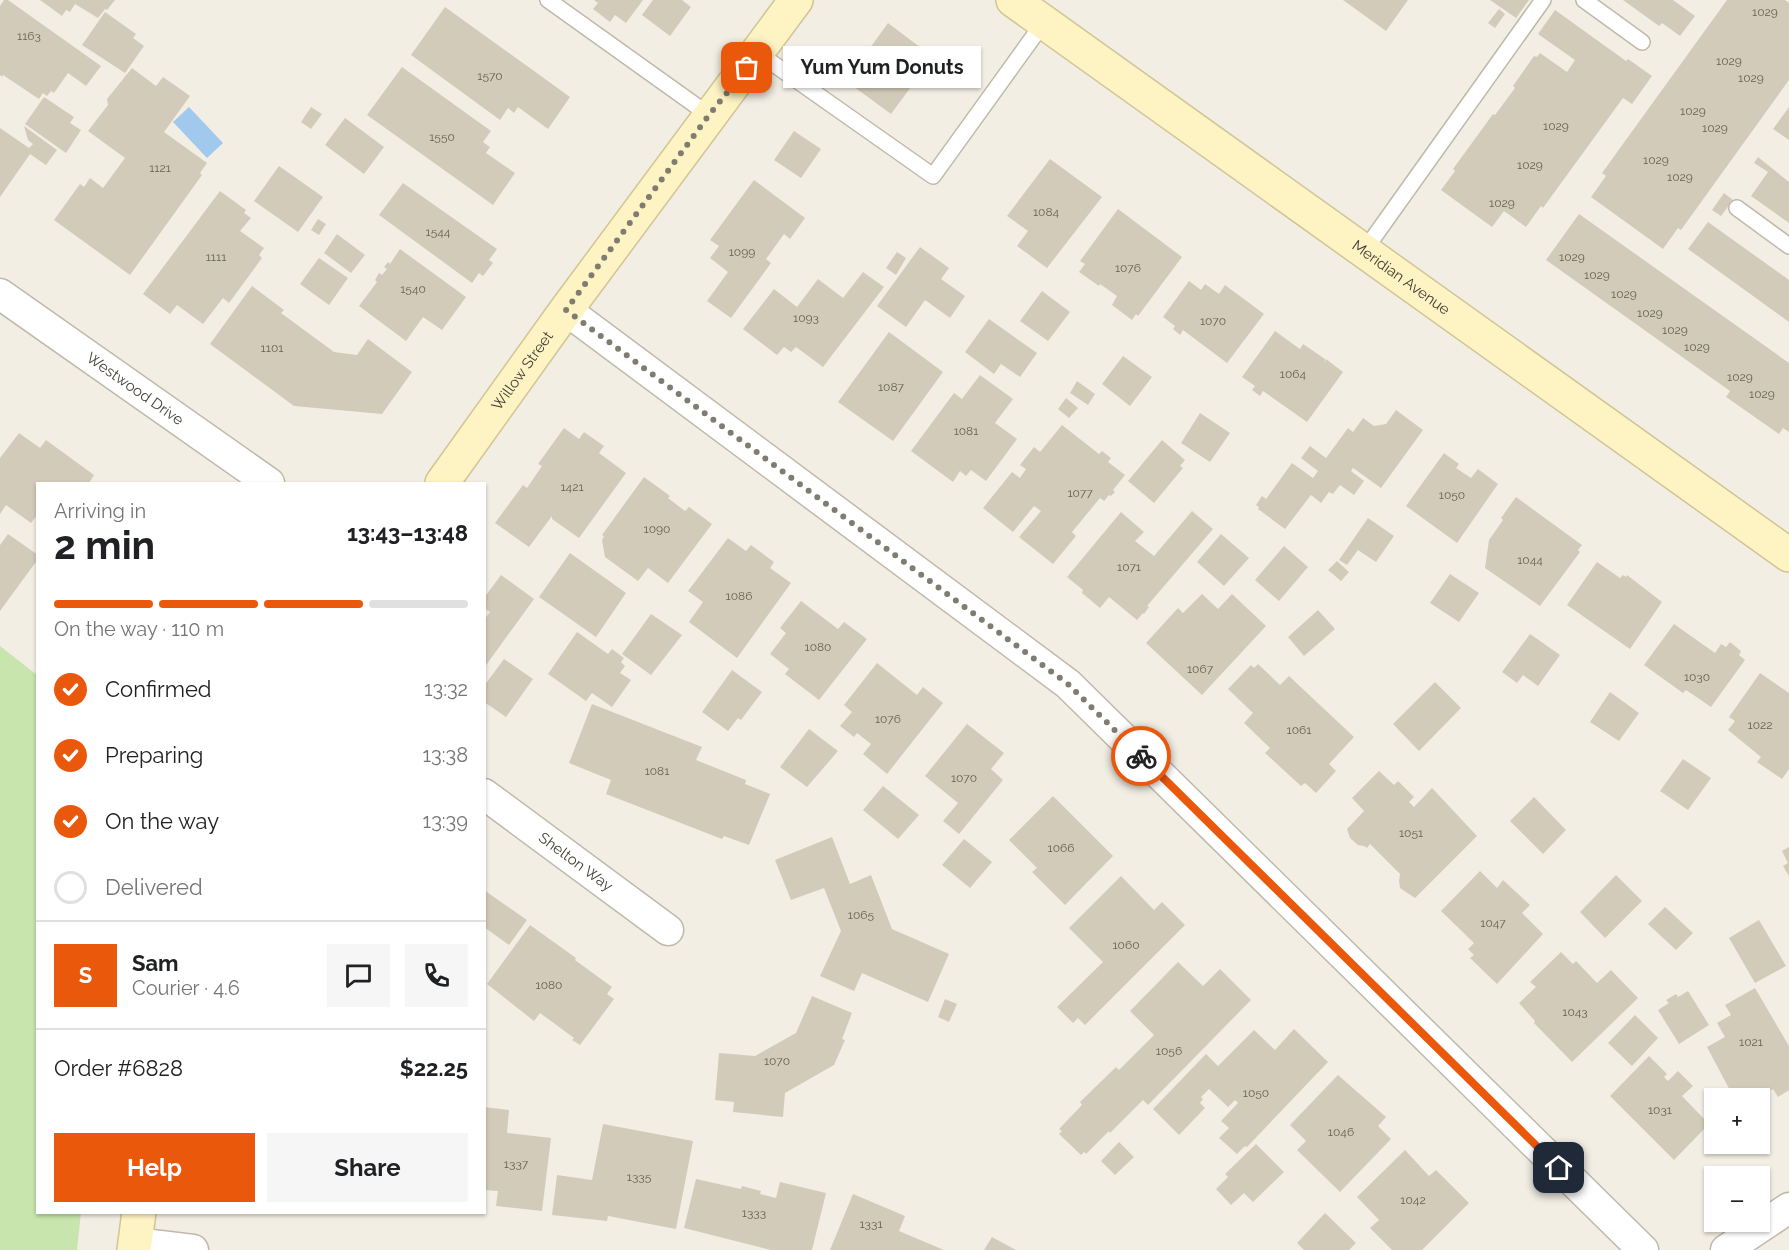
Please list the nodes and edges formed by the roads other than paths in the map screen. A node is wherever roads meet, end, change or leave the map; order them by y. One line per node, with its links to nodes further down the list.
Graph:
1 (548, 0): 9 (lane)
2 (796, 0): 8 (main road, Willow Street)
3 (1013, 0): 6 (main road, Meridian Avenue)
4 (1543, 0): 12 (lane)
5 (1584, 0): 7 (lane)
6 (1044, 22): 8 (lane); 12 (main road, Meridian Avenue)
7 (1642, 42)
8 (758, 52): 9 (main road, Willow Street)
9 (709, 115): 14 (main road, Willow Street)
10 (1737, 208): 11 (lane)
11 (1789, 246)
12 (1364, 251): 17 (main road, Meridian Avenue)
13 (0, 294): 15 (street, Westwood Drive)
14 (566, 310): 16 (main road, Willow Street); 23 (street)
15 (268, 482)
16 (443, 482)
17 (1789, 555)
18 (486, 795): 19 (street, Shelton Way)
19 (668, 930)
20 (1789, 1208): 24 (street)
21 (136, 1235): 22 (street)
22 (193, 1250)
23 (1643, 1250)
24 (1726, 1250)

